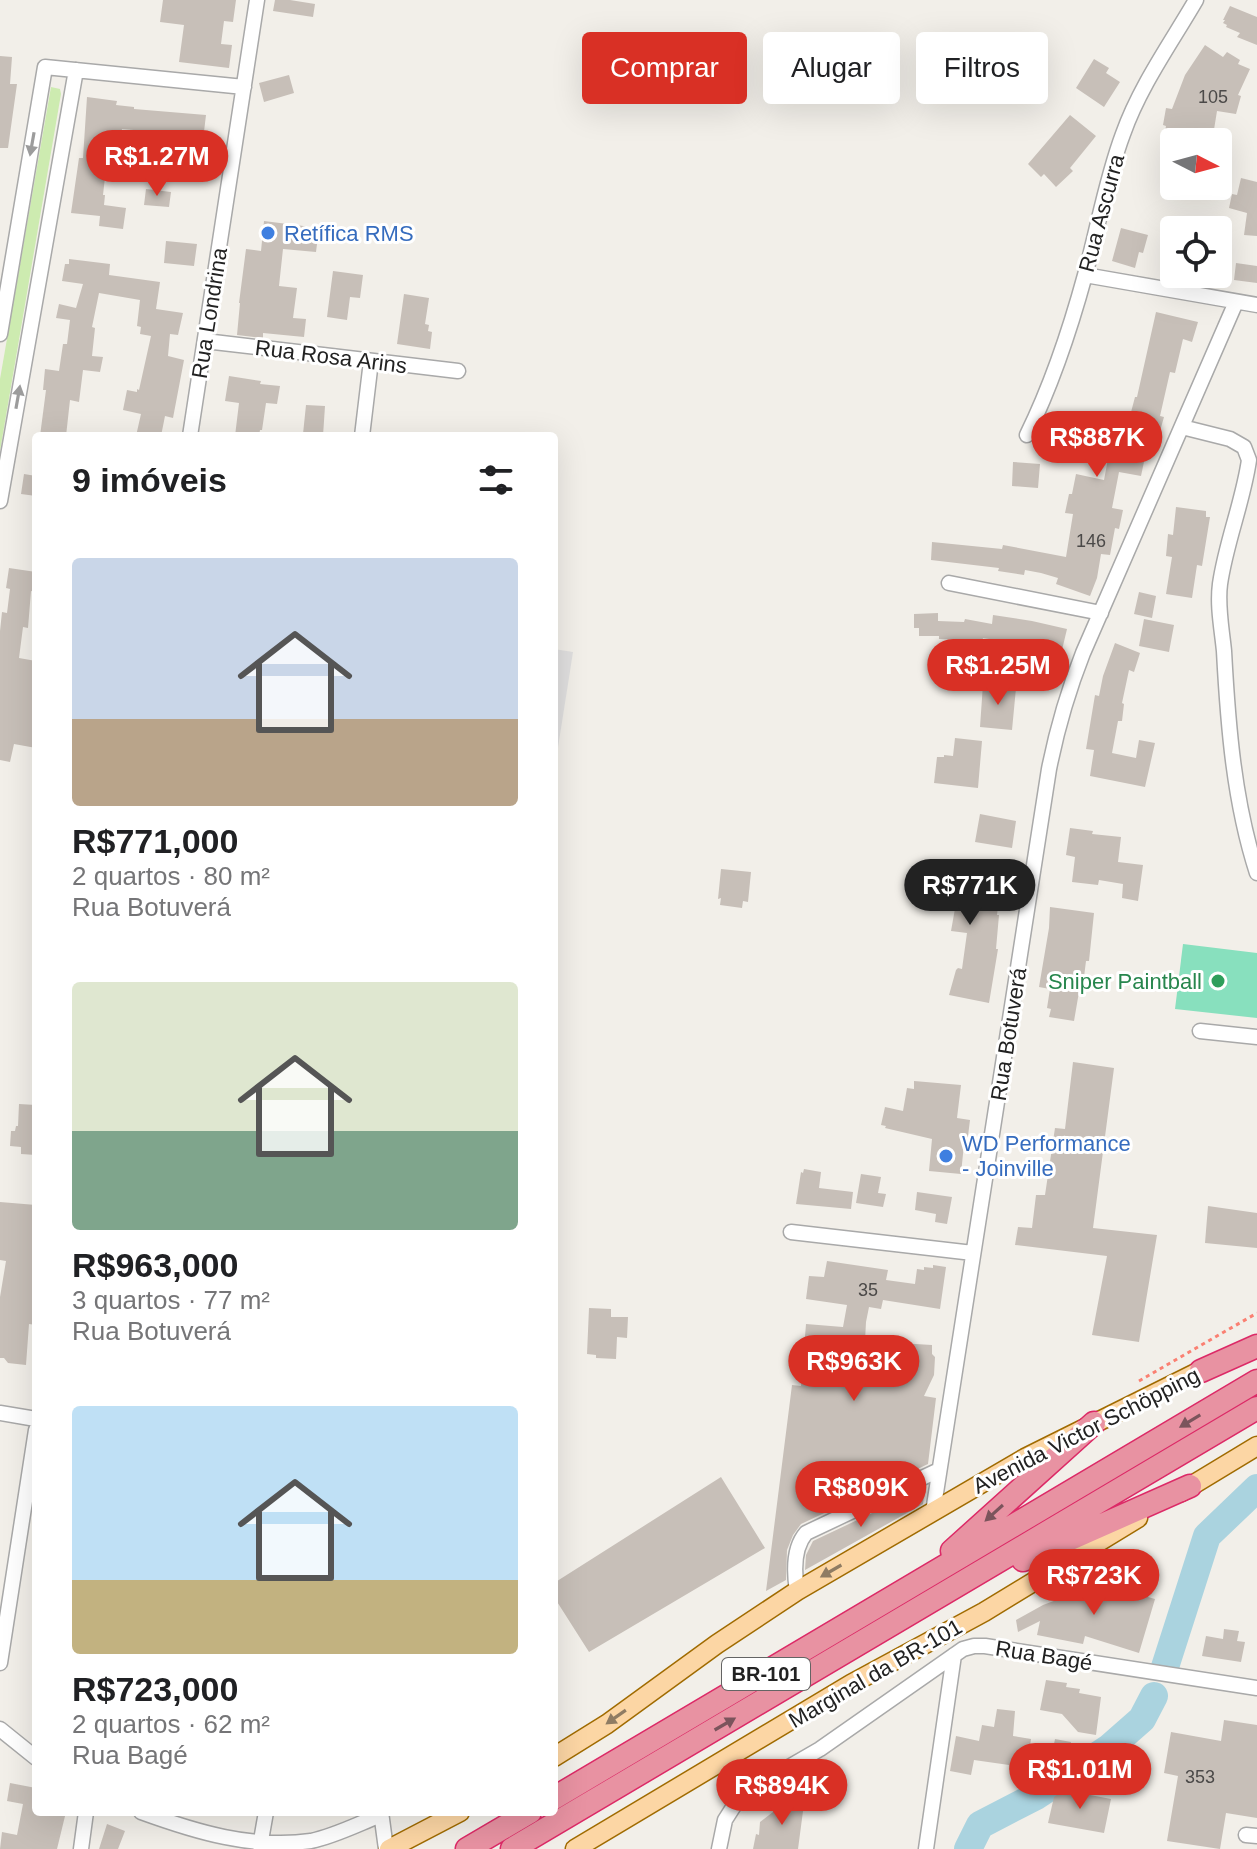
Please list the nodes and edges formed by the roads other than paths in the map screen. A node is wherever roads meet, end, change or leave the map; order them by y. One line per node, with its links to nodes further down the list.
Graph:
1 (257, 0): 4 (street, Rua Londrina)
2 (1196, 0): 5 (street, Rua Ascurra)
3 (76, 70): 4 (street); 8 (street, one-way to 8); 16 (street, one-way to 3)
4 (244, 87): 9 (street, Rua Londrina)
5 (1085, 275): 6 (street); 15 (street, Rua Ascurra)
6 (1236, 302): 7 (street); 12 (street, Rua Botuverá)
7 (1257, 305)
8 (0, 334)
9 (205, 341): 10 (street, Rua Rosa Arins); 13 (street, Rua Londrina)
10 (371, 361): 11 (street, Rua Rosa Arins); 14 (street)
11 (458, 371)
12 (1182, 427): 18 (street, Rua Botuverá); 19 (street)
13 (191, 432)
14 (362, 432)
15 (1027, 435)
16 (0, 501)
17 (949, 583): 18 (street)
18 (1101, 613): 23 (street, Rua Botuverá)
19 (1257, 873)
20 (1200, 1031): 21 (street)
21 (1257, 1037)
22 (791, 1232): 23 (street)
23 (973, 1253): 34 (street, Rua Botuverá)
24 (1257, 1338): 26 (main road, Avenida Victor Schöpping)
25 (1257, 1346): 26 (highway)
26 (1201, 1371): 31 (main road, Avenida Victor Schöpping)
27 (1257, 1381): 37 (highway, BR-101, one-way to 37)
28 (1257, 1408): 39 (highway, BR-101)
29 (0, 1413): 30 (street)
30 (32, 1418)
31 (1094, 1423): 36 (main road, Avenida Victor Schöpping); 37 (highway, one-way to 37)
32 (1257, 1446): 35 (main road, Marginal da BR-101)
33 (32, 1456): 41 (street)
34 (939, 1470): 36 (street, Rua Botuverá); 38 (street)
35 (1190, 1486): 39 (highway); 54 (main road, Marginal da BR-101)
36 (933, 1512): 38 (main road, Avenida Victor Schöpping, one-way to 38)
37 (914, 1585): 46 (highway, BR-101)
38 (797, 1591): 45 (main road, Avenida Victor Schöpping, one-way to 45)
39 (934, 1600): 59 (highway, BR-101, one-way to 39)
40 (954, 1655): 42 (street, Rua Bagé); 62 (street, Rua Bagé); 63 (street)
41 (0, 1663)
42 (1257, 1688)
43 (0, 1729): 44 (street)
44 (32, 1755)
45 (558, 1755)
46 (558, 1796)
47 (85, 1816): 56 (street)
48 (152, 1816): 55 (street)
49 (265, 1816): 55 (street)
50 (374, 1816): 55 (street)
51 (382, 1816): 57 (street)
52 (452, 1816): 57 (main road)
53 (523, 1816): 58 (highway)
54 (616, 1825): 60 (main road, Marginal da BR-101); 61 (main road)
55 (260, 1846)
56 (81, 1849)
57 (388, 1849)
58 (467, 1849)
59 (512, 1849)
60 (575, 1849)
61 (600, 1849)
62 (719, 1849)
63 (926, 1849)

